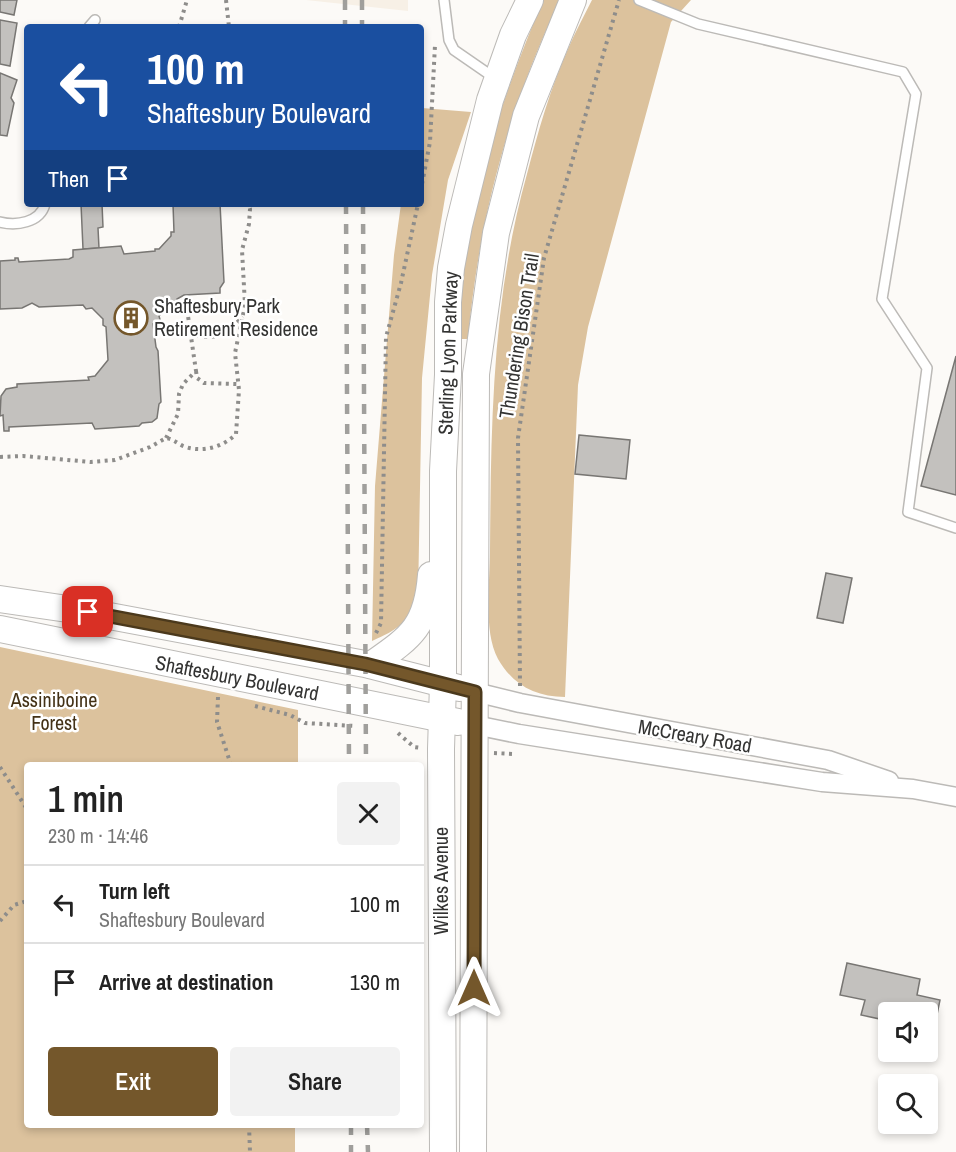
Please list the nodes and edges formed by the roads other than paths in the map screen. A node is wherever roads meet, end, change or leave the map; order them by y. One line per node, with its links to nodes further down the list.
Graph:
1 (444, 0): 5 (lane)
2 (530, 0): 5 (main road, Sterling Lyon Parkway)
3 (573, 0): 14 (main road, Sterling Lyon Parkway)
4 (639, 0): 9 (lane)
5 (497, 81): 8 (main road, Sterling Lyon Parkway)
6 (44, 207): 7 (lane)
7 (0, 222)
8 (443, 471): 12 (main road); 13 (main road, Sterling Lyon Parkway)
9 (956, 528)
10 (0, 599): 12 (main road, Shaftesbury Boulevard)
11 (0, 629): 15 (main road, Shaftesbury Boulevard)
12 (362, 664): 13 (main road, Shaftesbury Boulevard)
13 (443, 684): 14 (main road, Shaftesbury Boulevard); 15 (main road, Sterling Lyon Parkway)
14 (475, 692): 16 (main road, Wilkes Avenue); 17 (street, McCreary Road)
15 (442, 719): 16 (main road, Shaftesbury Boulevard); 19 (main road, Wilkes Avenue)
16 (475, 724): 17 (street, McCreary Road); 20 (main road, Wilkes Avenue)
17 (913, 789): 18 (street, McCreary Road)
18 (956, 797)
19 (443, 1152)
20 (473, 1152)

